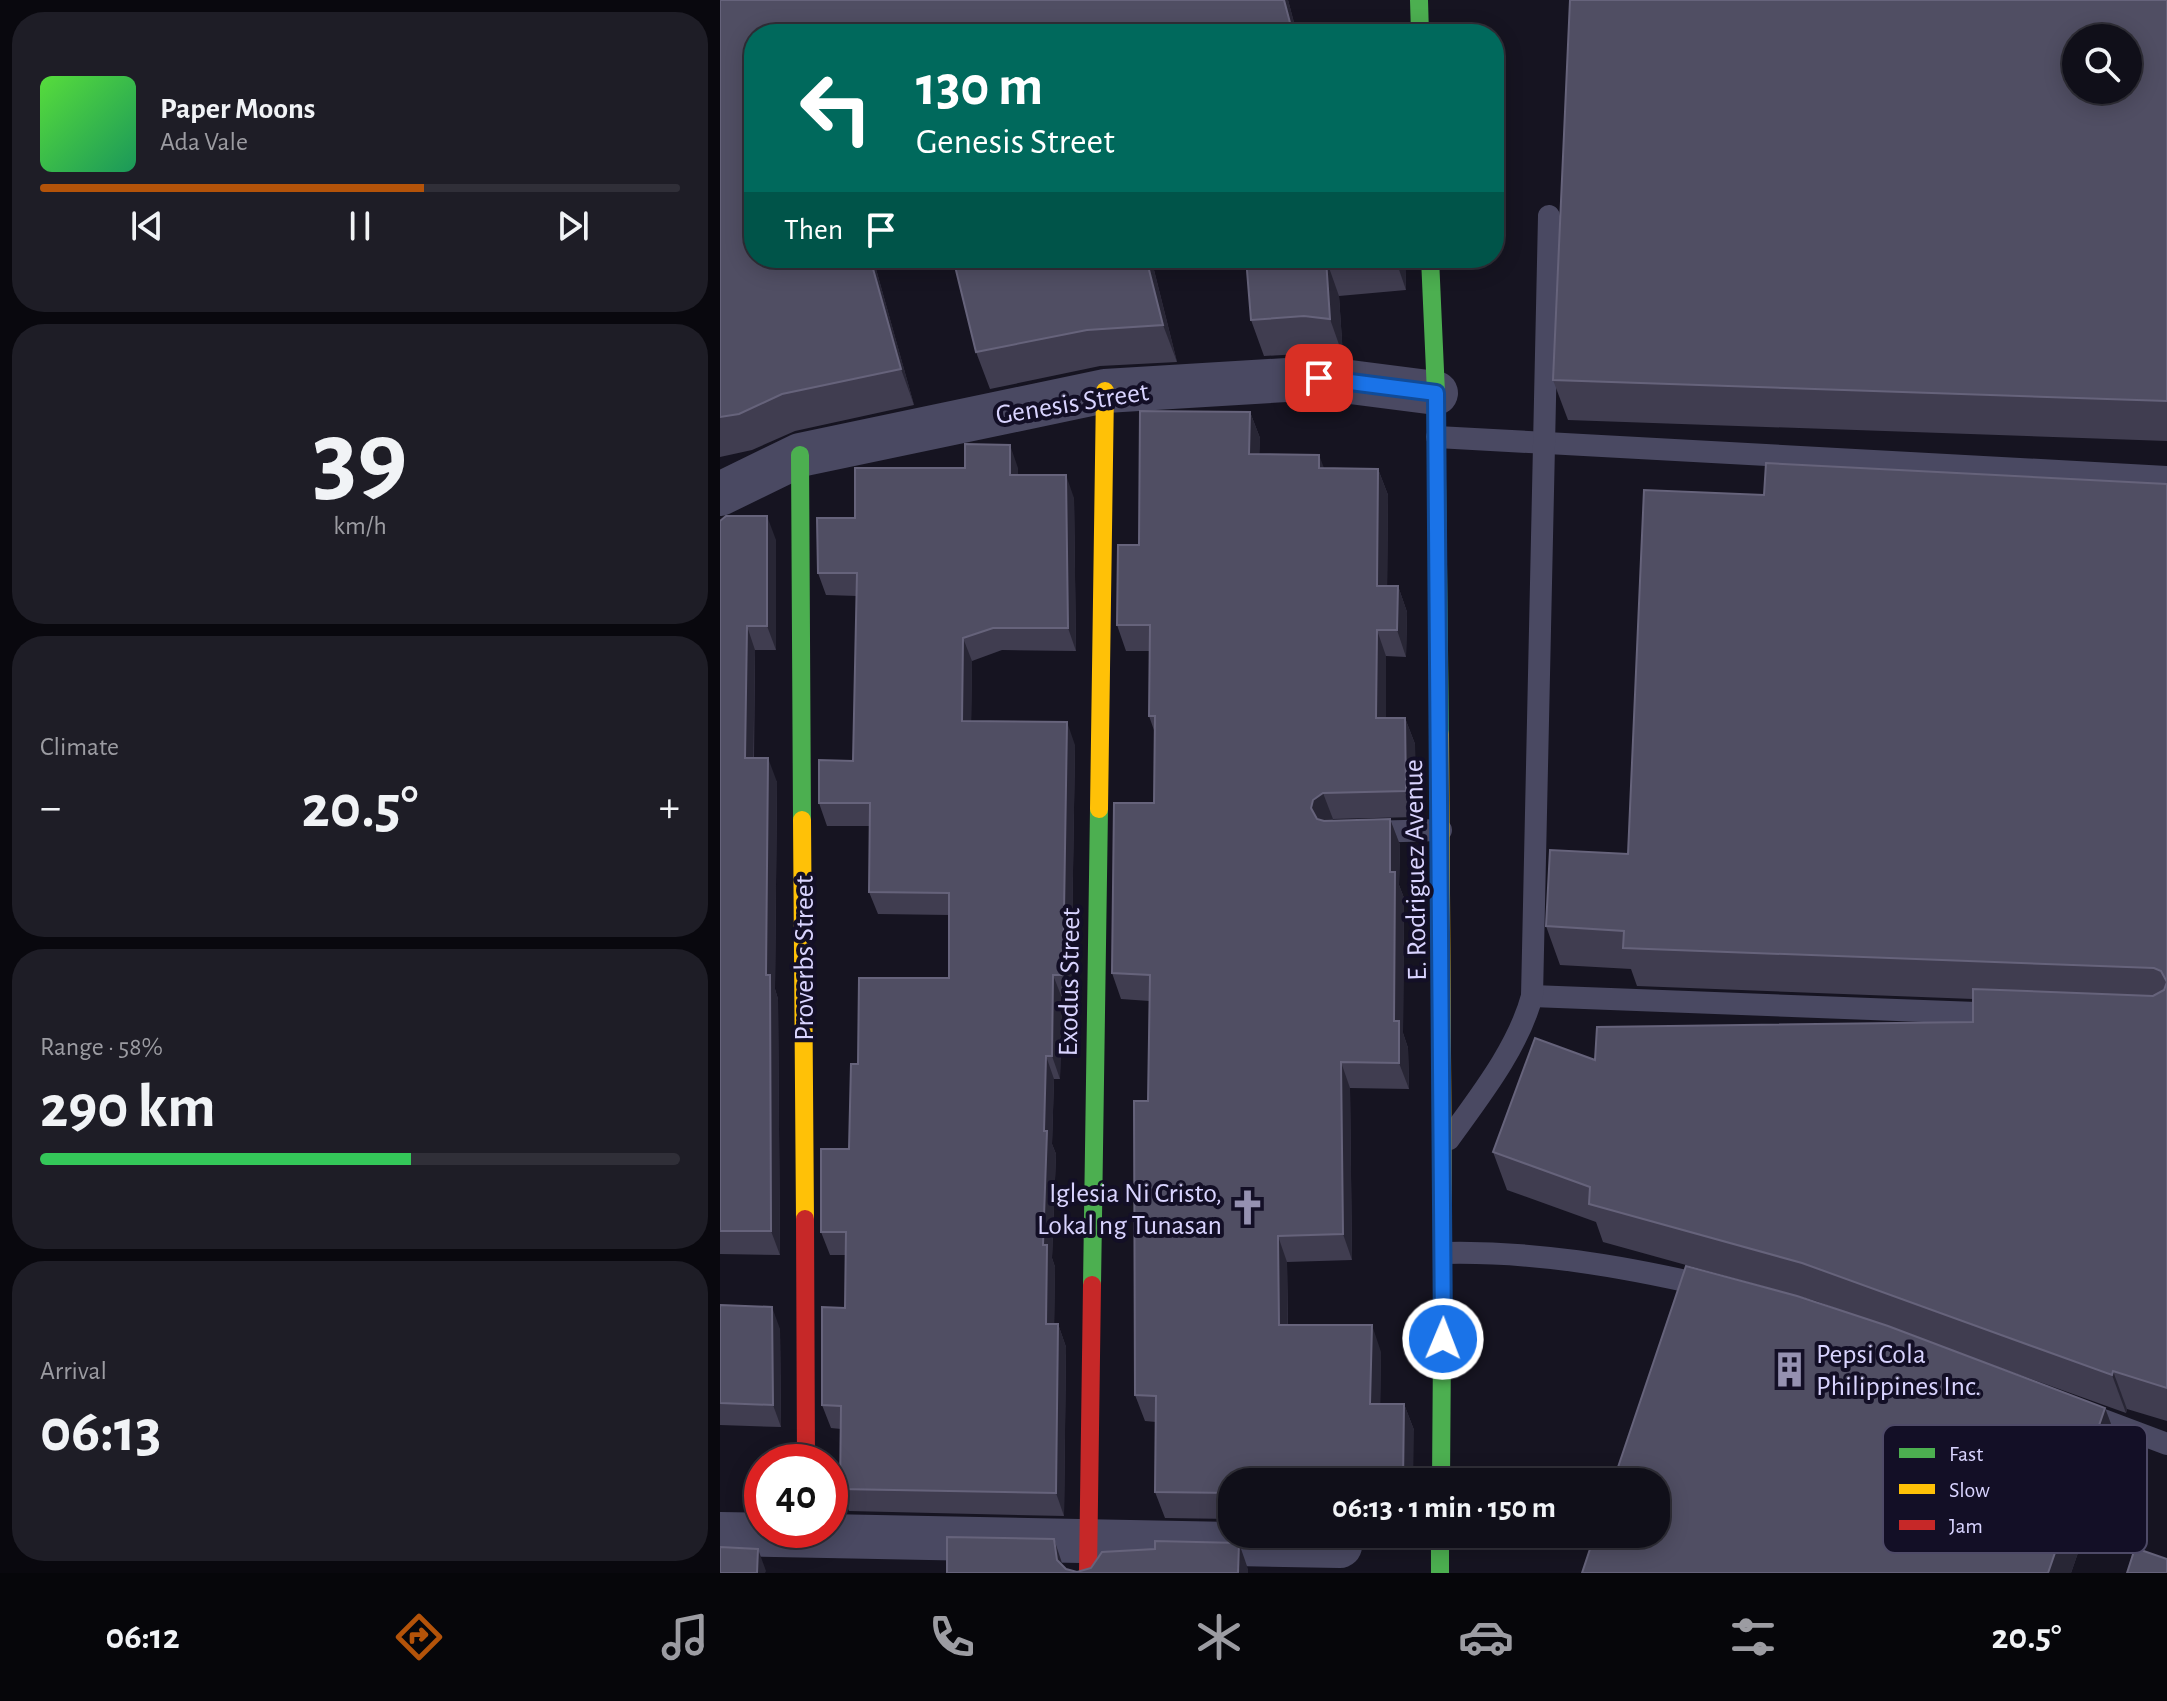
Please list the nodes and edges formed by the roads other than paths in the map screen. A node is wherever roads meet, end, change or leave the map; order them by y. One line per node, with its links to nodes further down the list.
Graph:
1 (1419, 0): 2 (street)
2 (1420, 24)
3 (1549, 216): 8 (lane)
4 (1430, 268): 6 (street, E. Rodriguez Avenue)
5 (1105, 391): 6 (street, Genesis Street); 9 (street, Genesis Street); 30 (street, Exodus Street)
6 (1436, 393): 7 (street, E. Rodriguez Avenue)
7 (1437, 437): 8 (lane); 12 (street, E. Rodriguez Avenue)
8 (1544, 440): 10 (lane); 14 (lane)
9 (800, 455): 11 (street, Genesis Street); 22 (street, Proverbs Street)
10 (2167, 477)
11 (720, 494)
12 (1441, 830): 13 (lane); 16 (street, E. Rodriguez Avenue)
13 (1350, 833)
14 (1532, 996): 15 (lane); 16 (lane)
15 (2024, 1015)
16 (1444, 1145): 17 (street, E. Rodriguez Avenue)
17 (1444, 1253): 18 (lane); 24 (street, E. Rodriguez Avenue)
18 (1724, 1289)
19 (2063, 1404): 20 (lane)
20 (2118, 1425)
21 (2147, 1436): 23 (lane)
22 (806, 1444)
23 (2167, 1444)
24 (1441, 1468)
25 (720, 1534): 26 (street)
26 (744, 1538)
27 (832, 1548): 30 (street)
28 (1298, 1548): 30 (street)
29 (1440, 1548): 31 (street)
30 (1088, 1558)
31 (1440, 1573)

